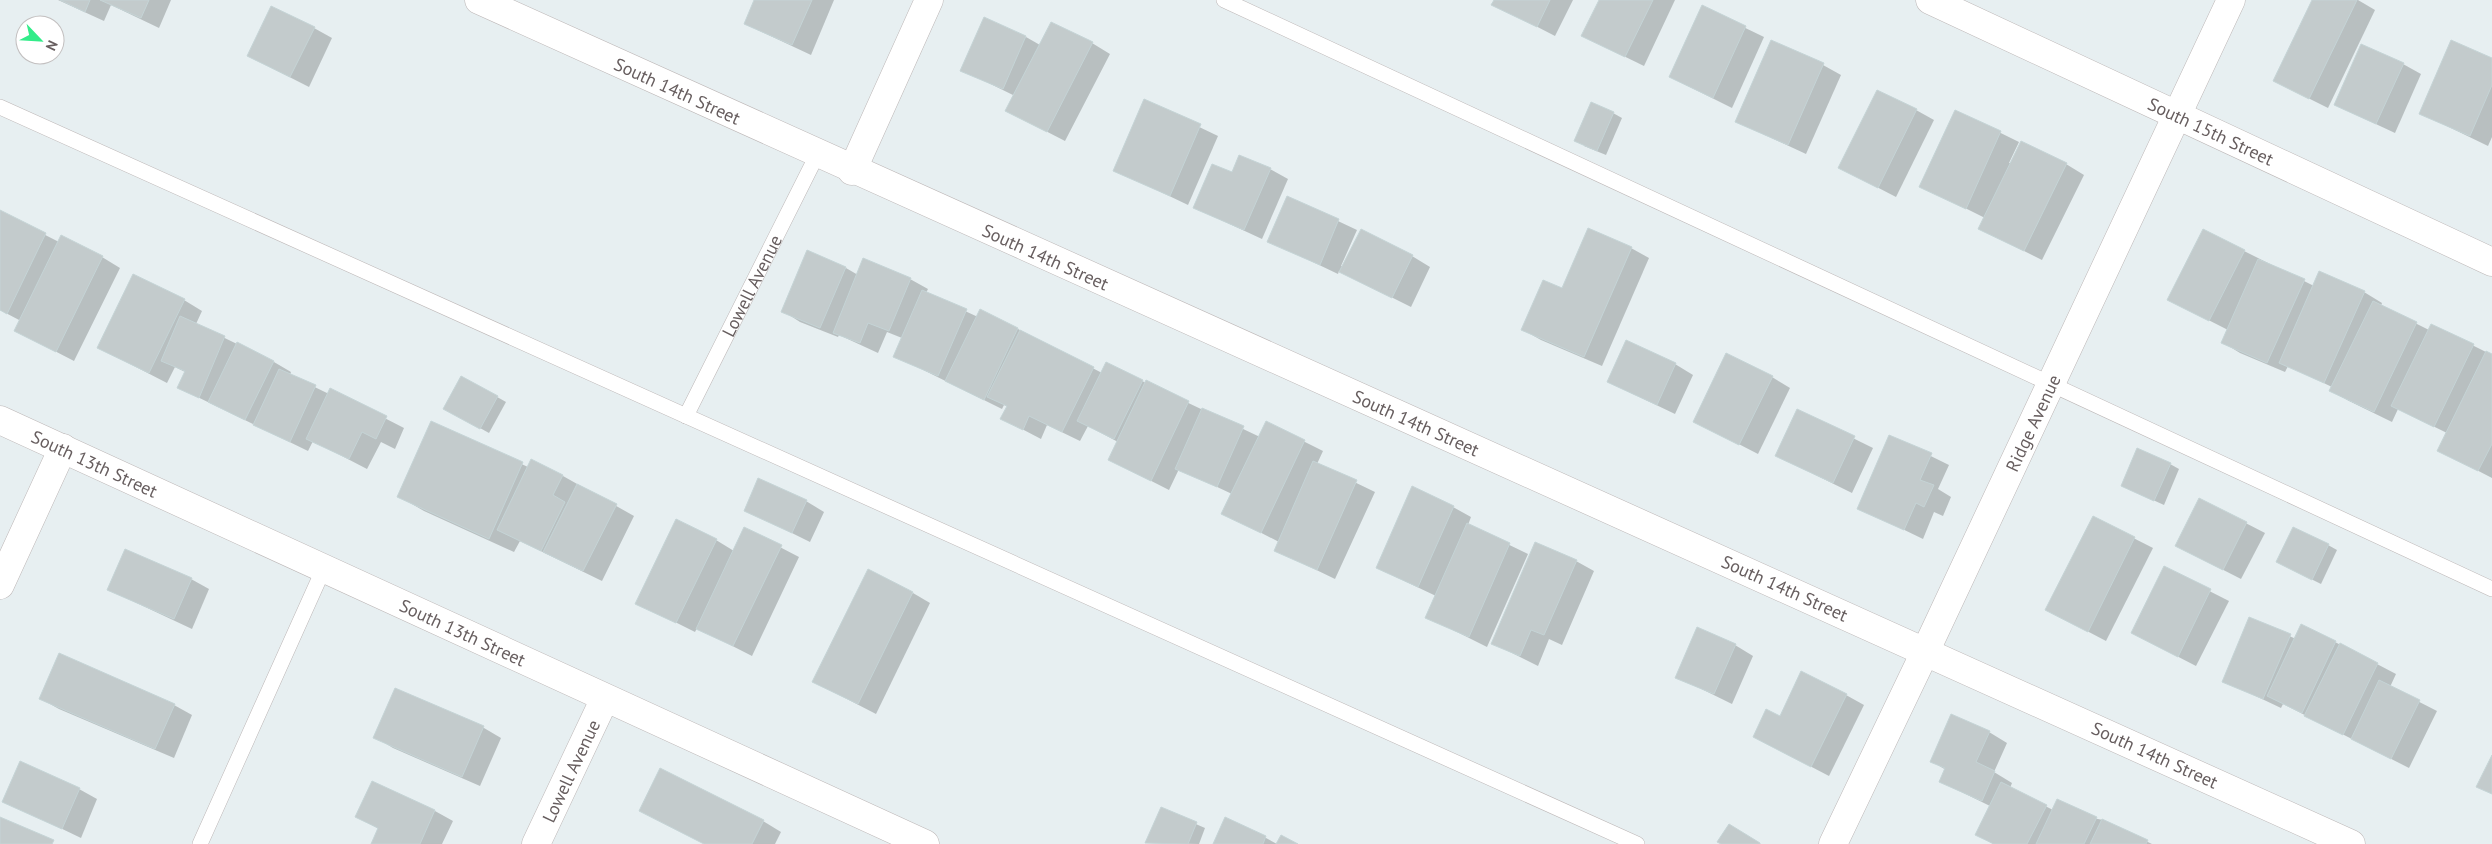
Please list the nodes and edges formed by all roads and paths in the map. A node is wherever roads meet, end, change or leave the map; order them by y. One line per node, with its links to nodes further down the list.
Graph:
1 (479, 0): 8 (street, South 14th Street)
2 (929, 0): 9 (street)
3 (1224, 0): 11 (lane)
4 (1930, 0): 7 (street, South 15th Street)
5 (2231, 0): 7 (street, Ridge Avenue)
6 (0, 107): 12 (lane)
7 (2178, 116): 10 (street, South 15th Street); 11 (street, Ridge Avenue)
8 (816, 155): 9 (street, South 14th Street); 12 (lane, Lowell Avenue)
9 (852, 171): 18 (street, South 14th Street)
10 (2492, 262)
11 (2052, 384): 17 (lane); 18 (street, Ridge Avenue)
12 (686, 416): 23 (lane)
13 (0, 420): 14 (street, South 13th Street)
14 (63, 448): 15 (street, South 13th Street); 16 (street)
15 (324, 568): 19 (street, South 13th Street); 20 (lane)
16 (0, 585)
17 (2492, 589)
18 (1926, 650): 24 (street, Ridge Avenue); 25 (street, South 14th Street)
19 (605, 698): 21 (street, Lowell Avenue); 22 (street, South 13th Street)
20 (200, 844)
21 (536, 844)
22 (924, 844)
23 (1637, 844)
24 (1833, 844)
25 (2351, 844)

